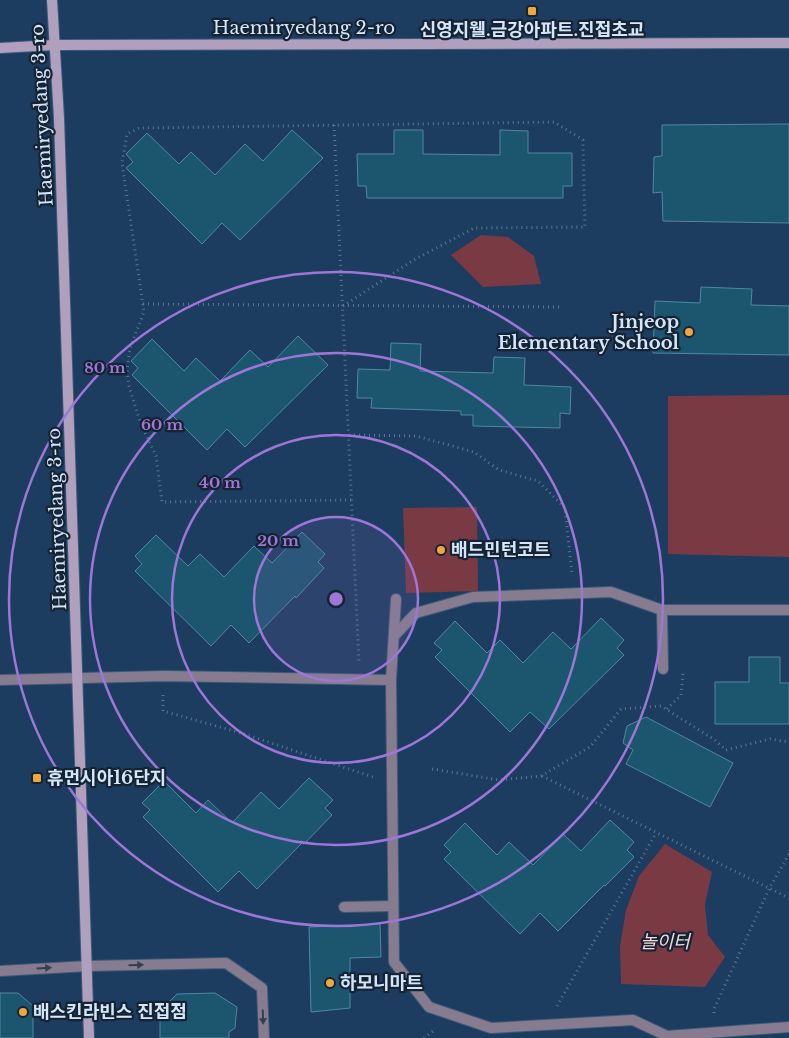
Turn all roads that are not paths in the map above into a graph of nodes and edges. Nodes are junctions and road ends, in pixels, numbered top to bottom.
1 (52, 0) edge
2 (789, 43) edge
3 (54, 45) junction
4 (0, 48) edge
5 (396, 599) dead end
6 (662, 610) junction
7 (789, 610) edge
8 (394, 636) junction
9 (663, 669) dead end
10 (78, 678) junction
11 (0, 680) edge
12 (391, 680) junction
13 (393, 906) junction
14 (344, 907) dead end
15 (88, 966) junction
16 (0, 971) edge
17 (789, 1027) edge
18 (667, 1037) edge
19 (89, 1038) edge
20 (264, 1038) edge

1 - 3 street, Haemiryedang 3-ro
2 - 3 street, Haemiryedang 2-ro
3 - 4 street, Haemiryedang 2-ro
3 - 10 street, Haemiryedang 3-ro
5 - 8 street
6 - 7 street
6 - 8 street
6 - 9 street
8 - 12 street
10 - 11 street
10 - 12 street
10 - 15 street, Haemiryedang 3-ro
12 - 13 street
13 - 14 street
13 - 18 street
16 -> 15 street
15 - 19 street, Haemiryedang 3-ro
15 -> 20 street
17 - 18 street

